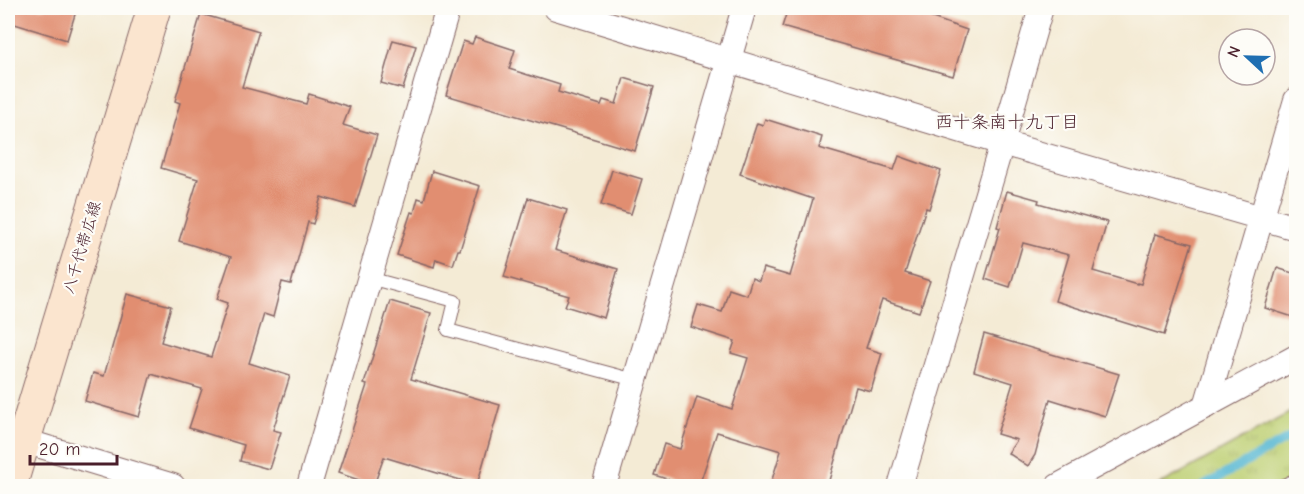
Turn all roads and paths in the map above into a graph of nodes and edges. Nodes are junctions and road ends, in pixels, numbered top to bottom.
1 (154, 8) edge
2 (448, 8) edge
3 (556, 8) edge
4 (744, 8) edge
5 (1041, 8) edge
6 (730, 60) junction
7 (1296, 100) edge
8 (1002, 143) junction
9 (1263, 218) junction
10 (1296, 228) edge
11 (369, 278) junction
12 (1296, 357) edge
13 (635, 380) junction
14 (1206, 406) junction
15 (15, 438) edge
16 (1296, 478) edge
17 (10, 486) edge
18 (173, 486) edge
19 (309, 486) edge
20 (604, 486) edge
21 (900, 486) edge
22 (1058, 486) edge
23 (1282, 486) edge

1 - 15 main road, 八千代帯広線
2 - 11 street
3 - 6 street
4 - 6 street
5 - 8 street
6 - 8 street
6 - 13 street
7 - 9 street
8 - 9 street
8 - 21 street
9 - 10 street
9 - 14 street
11 - 13 lane
11 - 19 street
12 - 14 street
13 - 20 street
14 - 22 street
15 - 17 main road, 八千代帯広線
15 - 18 street
16 - 23 lane

